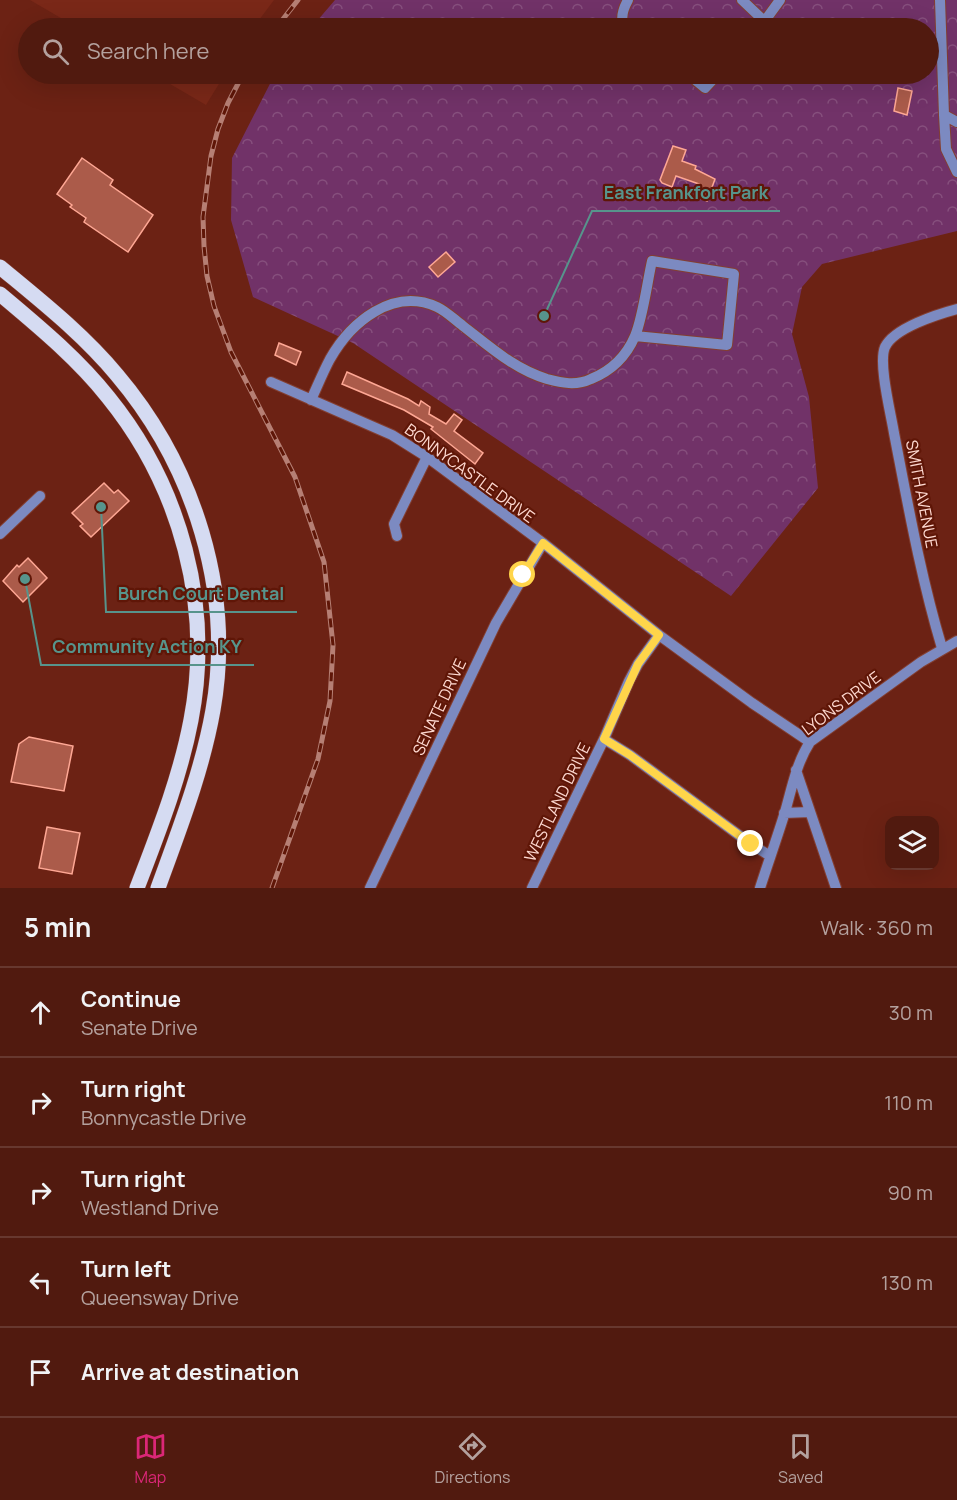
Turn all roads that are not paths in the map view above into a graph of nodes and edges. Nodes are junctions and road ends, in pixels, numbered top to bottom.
1 (628, 0) edge
2 (742, 0) edge
3 (780, 0) edge
4 (940, 0) edge
5 (622, 18) edge
6 (761, 18) edge
7 (766, 18) edge
8 (944, 115) junction
9 (957, 122) edge
10 (957, 172) edge
11 (0, 267) edge
12 (0, 294) edge
13 (957, 309) edge
14 (635, 336) junction
15 (271, 382) dead end
16 (311, 400) junction
17 (427, 457) junction
18 (40, 496) dead end
19 (0, 534) edge
20 (397, 536) dead end
21 (543, 543) junction
22 (659, 635) junction
23 (957, 641) edge
24 (942, 648) junction
25 (604, 739) junction
26 (810, 742) junction
27 (796, 770) junction
28 (810, 812) junction
29 (784, 813) junction
30 (770, 856) junction
31 (137, 888) edge
32 (158, 888) edge
33 (370, 888) edge
34 (532, 888) edge
35 (760, 888) edge
36 (836, 888) edge

1 - 5 street
2 - 6 street
3 - 7 street
4 - 8 street
8 - 9 street
8 - 10 street
11 - 32 main road
12 - 31 main road
13 - 24 street, SMITH AVENUE
14 - 14 street
14 - 16 street
15 - 16 street, BONNYCASTLE DRIVE
16 - 17 street, BONNYCASTLE DRIVE
17 - 20 street
17 - 21 street, BONNYCASTLE DRIVE
18 - 19 street
21 - 22 street, BONNYCASTLE DRIVE
21 - 33 street, SENATE DRIVE
22 - 25 street, WESTLAND DRIVE
22 - 26 street, BONNYCASTLE DRIVE
23 - 24 street, LYONS DRIVE
24 - 26 street, LYONS DRIVE
25 - 30 street
25 - 34 street, WESTLAND DRIVE
26 - 27 street, LYONS DRIVE
27 - 28 street
27 - 29 street, LYONS DRIVE
28 - 29 street
28 - 36 street
29 - 30 street, LYONS DRIVE
30 - 35 street, LYONS DRIVE

